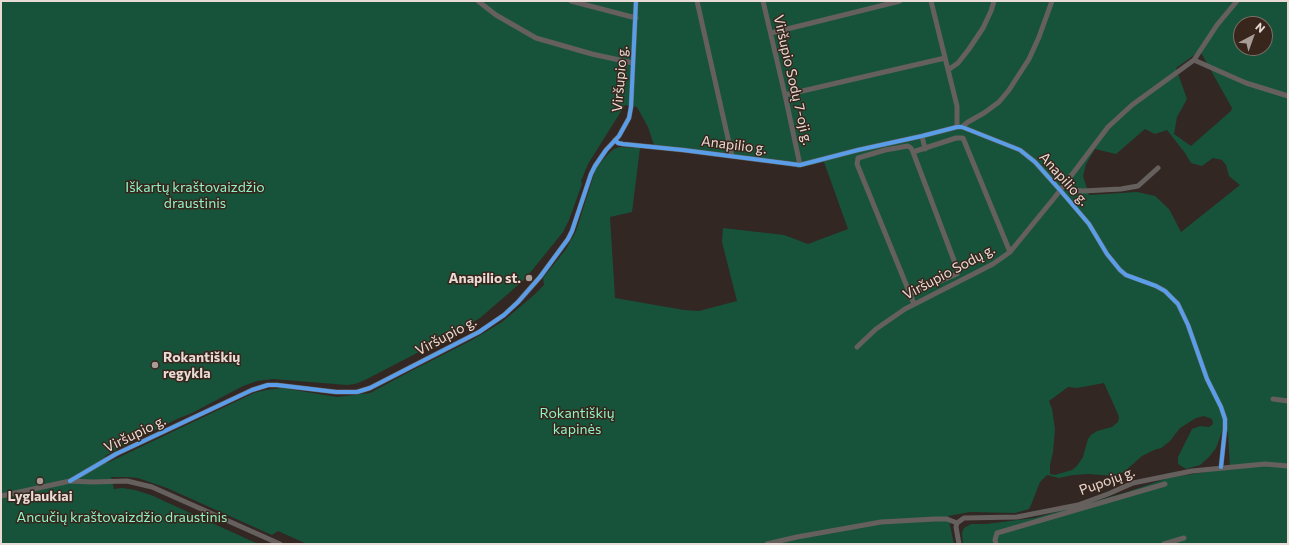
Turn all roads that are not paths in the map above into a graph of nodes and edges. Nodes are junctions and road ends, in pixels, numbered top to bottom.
1 (478, 1) edge
2 (571, 1) edge
3 (636, 1) edge
4 (697, 1) edge
5 (763, 1) edge
6 (900, 1) edge
7 (931, 1) edge
8 (994, 1) edge
9 (1052, 1) edge
10 (1238, 1) edge
11 (636, 18) junction
12 (771, 33) junction
13 (945, 58) junction
14 (1194, 60) junction
15 (633, 63) junction
16 (948, 70) junction
17 (785, 95) junction
18 (1288, 96) edge
19 (960, 127) junction
20 (922, 136) junction
21 (615, 140) junction
22 (925, 149) junction
23 (913, 152) junction
24 (732, 156) junction
25 (800, 165) junction
26 (1158, 168) dead end
27 (1064, 184) junction
28 (1060, 190) junction
29 (1010, 252) junction
30 (910, 294) junction
31 (914, 304) junction
32 (857, 347) dead end
33 (1273, 399) dead end
34 (1288, 401) edge
35 (1288, 466) edge
36 (1221, 467) junction
37 (70, 481) junction
38 (1165, 484) dead end
39 (1, 496) edge
40 (957, 523) junction
41 (1184, 538) dead end
42 (280, 544) edge
43 (767, 544) edge
44 (959, 544) edge
45 (996, 544) edge
46 (1164, 544) edge

1 - 15 street
2 - 11 street
3 - 11 street, Viršupio g.
4 - 24 street
5 - 12 street, Viršupio Sodų 7-oji g.
6 - 12 street
7 - 13 street
8 - 16 street
9 - 19 street
10 - 14 street, Viršupio Sodų g.
11 - 15 street, Viršupio g.
12 - 17 street, Viršupio Sodų 7-oji g.
13 - 16 street
13 - 17 street
14 - 18 street
14 - 27 street, Viršupio Sodų g.
15 - 21 street, Viršupio g.
16 - 19 street
17 - 25 street, Viršupio Sodų 7-oji g.
19 - 20 street, Anapilio g.
19 - 28 street, Anapilio g.
20 - 22 street
20 - 25 street, Anapilio g.
21 - 24 street, Anapilio g.
21 - 37 street, Viršupio g.
22 - 23 street
22 - 29 street
23 - 30 street
23 - 30 street
24 - 25 street, Anapilio g.
26 - 27 street
27 - 28 street, Viršupio Sodų g.
28 - 29 street, Viršupio Sodų g.
28 - 36 street, Anapilio g.
29 - 31 street, Viršupio Sodų g.
30 - 31 street
31 - 32 street, Viršupio Sodų g.
33 - 34 street
35 - 36 street, Pupojų g.
36 - 40 street, Pupojų g.
37 - 39 street
37 - 42 street
38 - 45 street
40 - 43 street
40 - 44 street
41 - 46 street

